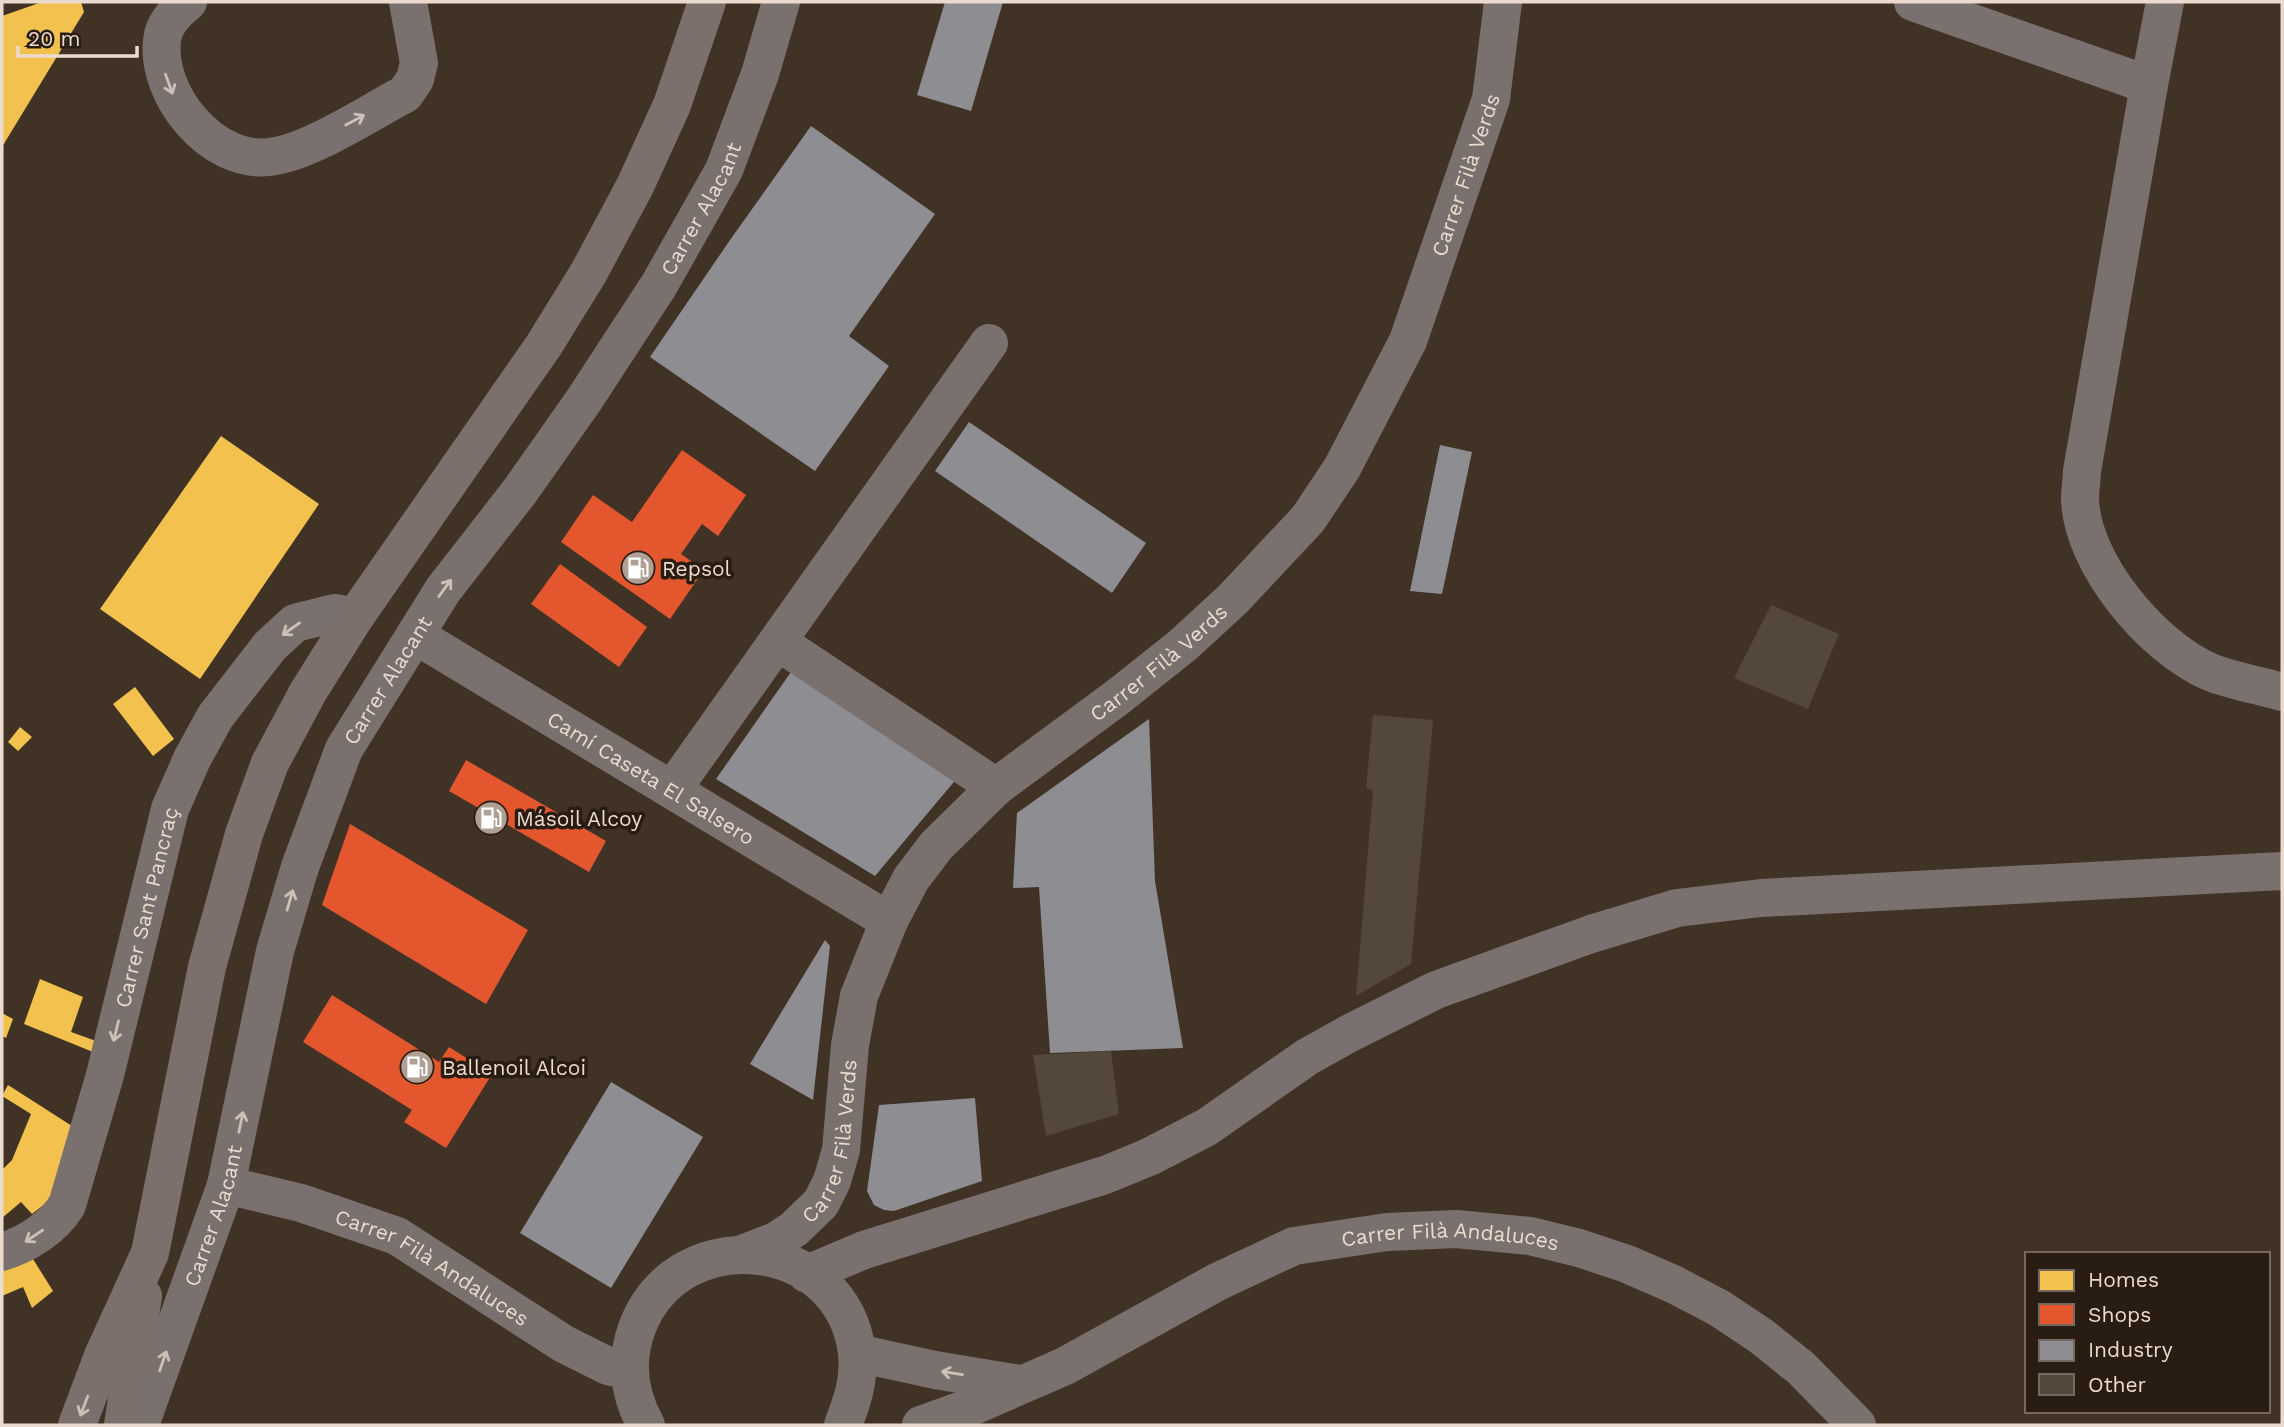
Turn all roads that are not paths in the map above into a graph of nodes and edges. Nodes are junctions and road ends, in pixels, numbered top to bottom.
1 (188, 2) edge
2 (408, 2) edge
3 (707, 2) edge
4 (781, 2) edge
5 (1503, 2) edge
6 (1913, 2) edge
7 (2165, 2) edge
8 (2148, 85) junction
9 (989, 343) dead end
10 (355, 617) junction
11 (415, 635) junction
12 (778, 642) junction
13 (2282, 692) edge
14 (996, 787) junction
15 (673, 790) junction
16 (2282, 871) edge
17 (889, 921) junction
18 (226, 1185) junction
19 (2, 1252) edge
20 (150, 1253) junction
21 (742, 1254) junction
22 (807, 1274) junction
23 (857, 1353) junction
24 (629, 1371) junction
25 (1020, 1384) junction
26 (77, 1425) edge
27 (123, 1425) edge
28 (140, 1425) edge
29 (646, 1425) edge
30 (843, 1425) edge
31 (921, 1425) edge
32 (1857, 1425) edge

1 -> 2 street
3 - 10 main road
11 -> 4 street, Carrer Alacant
5 - 14 street, Carrer Filà Verds
6 - 8 street
7 - 8 street
8 - 13 street
9 - 12 street
10 -> 19 street, Carrer Sant Pancraç
10 - 20 main road
11 - 15 street, Camí Caseta El Salsero
18 -> 11 street, Carrer Alacant
12 - 14 street
12 - 15 street
14 - 17 street, Carrer Filà Verds
15 - 17 street, Camí Caseta El Salsero
16 - 22 street
17 - 21 street, Carrer Filà Verds
18 - 24 street, Carrer Filà Andaluces
28 -> 18 street, Carrer Alacant
20 -> 26 main road
20 - 27 main road
21 - 22 street
21 - 24 street
22 - 23 street
25 -> 23 street
23 - 30 street
24 - 29 street
25 - 31 street, Carrer Filà Andaluces
25 - 32 street, Carrer Filà Andaluces

